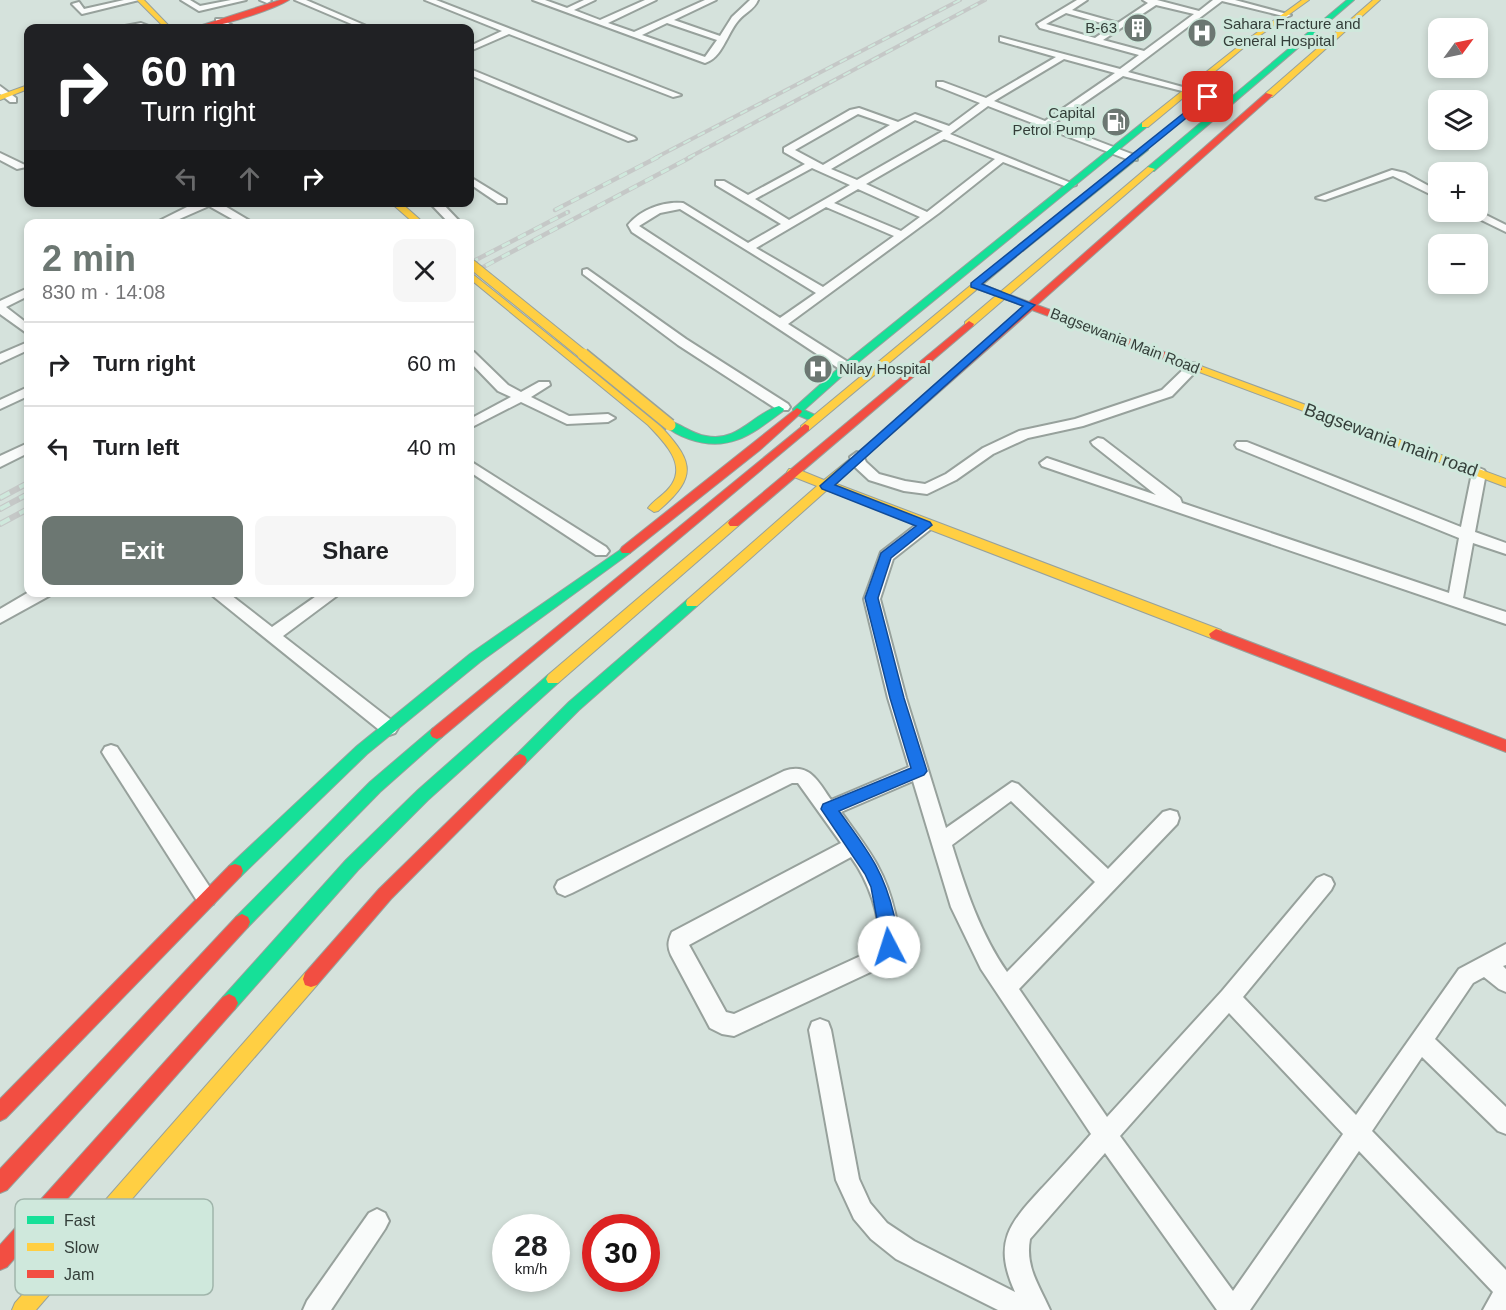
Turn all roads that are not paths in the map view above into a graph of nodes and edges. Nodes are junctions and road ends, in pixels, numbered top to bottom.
1 (137, 0) edge
2 (185, 0) edge
3 (242, 0) edge
4 (267, 0) edge
5 (286, 0) edge
6 (299, 0) edge
7 (429, 0) edge
8 (537, 0) edge
9 (591, 0) edge
10 (652, 0) edge
11 (712, 0) edge
12 (754, 0) edge
13 (1083, 0) edge
14 (1218, 0) edge
15 (1225, 0) edge
16 (1306, 0) edge
17 (1351, 0) edge
18 (1377, 0) edge
19 (1151, 1) edge
20 (76, 4) dead end
21 (1064, 10) junction
22 (566, 11) junction
23 (1199, 13) junction
24 (1287, 15) junction
25 (735, 19) junction
26 (666, 20) junction
27 (600, 23) junction
28 (164, 24) edge
29 (216, 24) edge
30 (217, 24) edge
31 (357, 24) edge
32 (1120, 26) junction
33 (508, 31) junction
34 (703, 33) junction
35 (634, 35) junction
36 (721, 39) junction
37 (1003, 39) dead end
38 (1096, 41) junction
39 (474, 47) edge
40 (1145, 54) junction
41 (1063, 56) junction
42 (1121, 73) junction
43 (474, 74) edge
44 (940, 84) dead end
45 (24, 89) edge
46 (1187, 92) junction
47 (24, 94) edge
48 (676, 95) dead end
49 (4, 97) edge
50 (988, 100) junction
51 (898, 125) junction
52 (1045, 125) junction
53 (946, 132) junction
54 (1158, 138) dead end
55 (631, 139) dead end
56 (1115, 151) junction
57 (0, 156) edge
58 (1002, 158) junction
59 (1133, 158) junction
60 (812, 164) junction
61 (21, 167) dead end
62 (824, 169) junction
63 (474, 183) edge
64 (720, 183) dead end
65 (1071, 184) junction
66 (856, 185) junction
67 (1428, 190) edge
68 (1321, 198) dead end
69 (748, 199) junction
70 (502, 201) dead end
71 (825, 203) junction
72 (196, 207) edge
73 (218, 207) edge
74 (385, 207) edge
75 (400, 207) edge
76 (439, 207) edge
77 (927, 216) junction
78 (173, 219) edge
79 (241, 219) edge
80 (399, 219) edge
81 (415, 219) edge
82 (452, 219) edge
83 (1488, 220) edge
84 (789, 224) junction
85 (1506, 229) edge
86 (901, 235) junction
87 (748, 248) junction
88 (474, 266) edge
89 (963, 271) junction
90 (587, 272) dead end
91 (474, 278) edge
92 (980, 282) junction
93 (823, 292) junction
94 (24, 294) edge
95 (1001, 295) junction
96 (1030, 305) junction
97 (0, 307) edge
98 (780, 324) junction
99 (24, 328) edge
100 (24, 334) edge
101 (0, 347) edge
102 (24, 348) edge
103 (0, 359) edge
104 (474, 359) edge
105 (846, 367) junction
106 (1194, 367) junction
107 (544, 385) dead end
108 (24, 393) edge
109 (522, 397) junction
110 (1276, 398) joint
111 (0, 405) edge
112 (783, 407) junction
113 (797, 411) junction
114 (608, 418) dead end
115 (816, 419) junction
116 (474, 422) edge
117 (665, 428) junction
118 (1098, 442) dead end
119 (1242, 445) dead end
120 (24, 449) edge
121 (0, 462) edge
122 (852, 462) junction
123 (1047, 463) dead end
124 (474, 468) edge
125 (793, 472) junction
126 (1479, 473) junction
127 (829, 483) junction
128 (1506, 483) edge
129 (1185, 509) junction
130 (646, 515) dead end
131 (926, 525) junction
132 (1467, 535) junction
133 (1506, 549) edge
134 (608, 552) junction
135 (637, 569) junction
136 (34, 597) edge
137 (222, 597) edge
138 (327, 597) edge
139 (1455, 600) junction
140 (0, 617) edge
141 (1506, 618) edge
142 (271, 636) junction
143 (389, 728) junction
144 (1506, 746) edge
145 (111, 752) dead end
146 (919, 771) junction
147 (828, 809) junction
148 (1170, 818) dead end
149 (941, 842) junction
150 (854, 846) junction
151 (1108, 882) junction
152 (1324, 884) dead end
153 (565, 887) dead end
154 (206, 898) junction
155 (1496, 959) edge
156 (1506, 982) edge
157 (1006, 987) junction
158 (1229, 998) junction
159 (820, 1030) dead end
160 (1420, 1041) junction
161 (0, 1112) edge
162 (1506, 1123) edge
163 (1357, 1132) junction
164 (1106, 1136) junction
165 (0, 1183) edge
166 (54, 1199) edge
167 (119, 1199) edge
168 (377, 1221) dead end
169 (15, 1243) edge
170 (0, 1260) edge
171 (1506, 1288) edge
172 (1506, 1293) edge
173 (35, 1295) edge
174 (22, 1310) edge
175 (316, 1310) edge
176 (1024, 1310) edge
177 (1037, 1310) edge
178 (1234, 1310) edge
179 (1496, 1310) edge

1 - 20 street
1 - 28 street
2 - 3 street
4 - 29 street
5 - 30 street
6 - 31 street
7 - 33 street
8 - 22 street
9 - 22 street
10 - 27 street
11 - 26 street
12 - 25 street
13 - 21 street
14 - 23 street
15 - 24 street
16 - 24 street
17 - 95 street
18 - 96 street
19 - 23 street
19 - 32 street
21 - 32 street
21 - 38 street
22 - 27 street
23 - 40 street
24 - 46 street
25 - 34 street
25 - 36 street
26 - 34 street
26 - 35 street
27 - 35 street
32 - 38 street
33 - 39 street
33 - 48 street
34 - 36 street
35 - 36 street
37 - 41 street
38 - 40 street
40 - 42 street
41 - 42 street
41 - 50 street
42 - 46 street
42 - 52 street
43 - 55 street
44 - 50 street
45 - 49 street
46 - 56 street
47 - 49 street
50 - 52 street
50 - 53 street
51 - 53 street
51 - 60 street
51 - 62 street
52 - 56 street
53 - 58 street
53 - 66 street
54 - 59 street
56 - 59 street
56 - 65 street
57 - 61 street
58 - 65 street
58 - 77 street
59 - 92 street
60 - 62 street
60 - 69 street
62 - 66 street
63 - 70 street
64 - 69 street
65 - 89 street
66 - 71 street
66 - 77 street
67 - 68 street
69 - 84 street
71 - 84 street
71 - 86 street
72 - 78 street
73 - 79 street
74 - 80 street
75 - 81 street
76 - 82 street
77 - 86 street
83 - 85 street
84 - 87 street
86 - 93 street
87 - 93 street
87 - 98 street
88 - 117 street, bridge
89 - 92 street, Bagsewania Main Road
89 - 105 street
90 - 112 street
91 - 117 street
92 - 95 street, Bagsewania Main Road
92 - 115 street
93 - 98 street
94 - 97 street
95 - 96 street, Bagsewania Main Road
95 - 125 street
96 - 106 street, Bagsewania Main Road
96 - 122 street
97 - 99 street
98 - 105 street
100 - 101 street
102 - 103 street
104 - 109 street
105 - 113 street
106 - 110 street, Bagsewania Main Road
106 - 122 street
107 - 109 street
108 - 111 street
109 - 114 street
109 - 116 street
110 - 126 street, Bagsewania main road
112 - 113 street
112 - 117 street
113 - 115 street
113 - 134 street
115 - 135 street
117 - 130 street
118 - 129 street
119 - 132 street
120 - 121 street
122 - 127 street
123 - 129 street
124 - 134 street
125 - 127 street
125 - 166 street
126 - 128 street, Bagsewania main road
126 - 132 street
127 - 131 street
127 - 167 street
129 - 139 street
131 - 144 street
131 - 146 street
132 - 133 street
132 - 139 street
134 - 135 street
134 - 143 street
135 - 165 street
136 - 140 street
137 - 142 street
138 - 142 street
139 - 141 street
142 - 143 street
143 - 154 street
145 - 154 street
146 - 147 street
146 - 149 street
147 - 150 street
147 - 153 street
148 - 151 street
149 - 151 street
149 - 157 street
150 - 150 street
151 - 157 street
152 - 158 street
154 - 161 street
155 - 156 street
155 - 160 street
157 - 164 street
158 - 163 street
158 - 164 street
159 - 176 street
160 - 162 street
160 - 163 street
163 - 171 street
163 - 178 street
164 - 177 street
164 - 178 street
168 - 175 street
169 - 170 street
172 - 179 street
173 - 174 street

